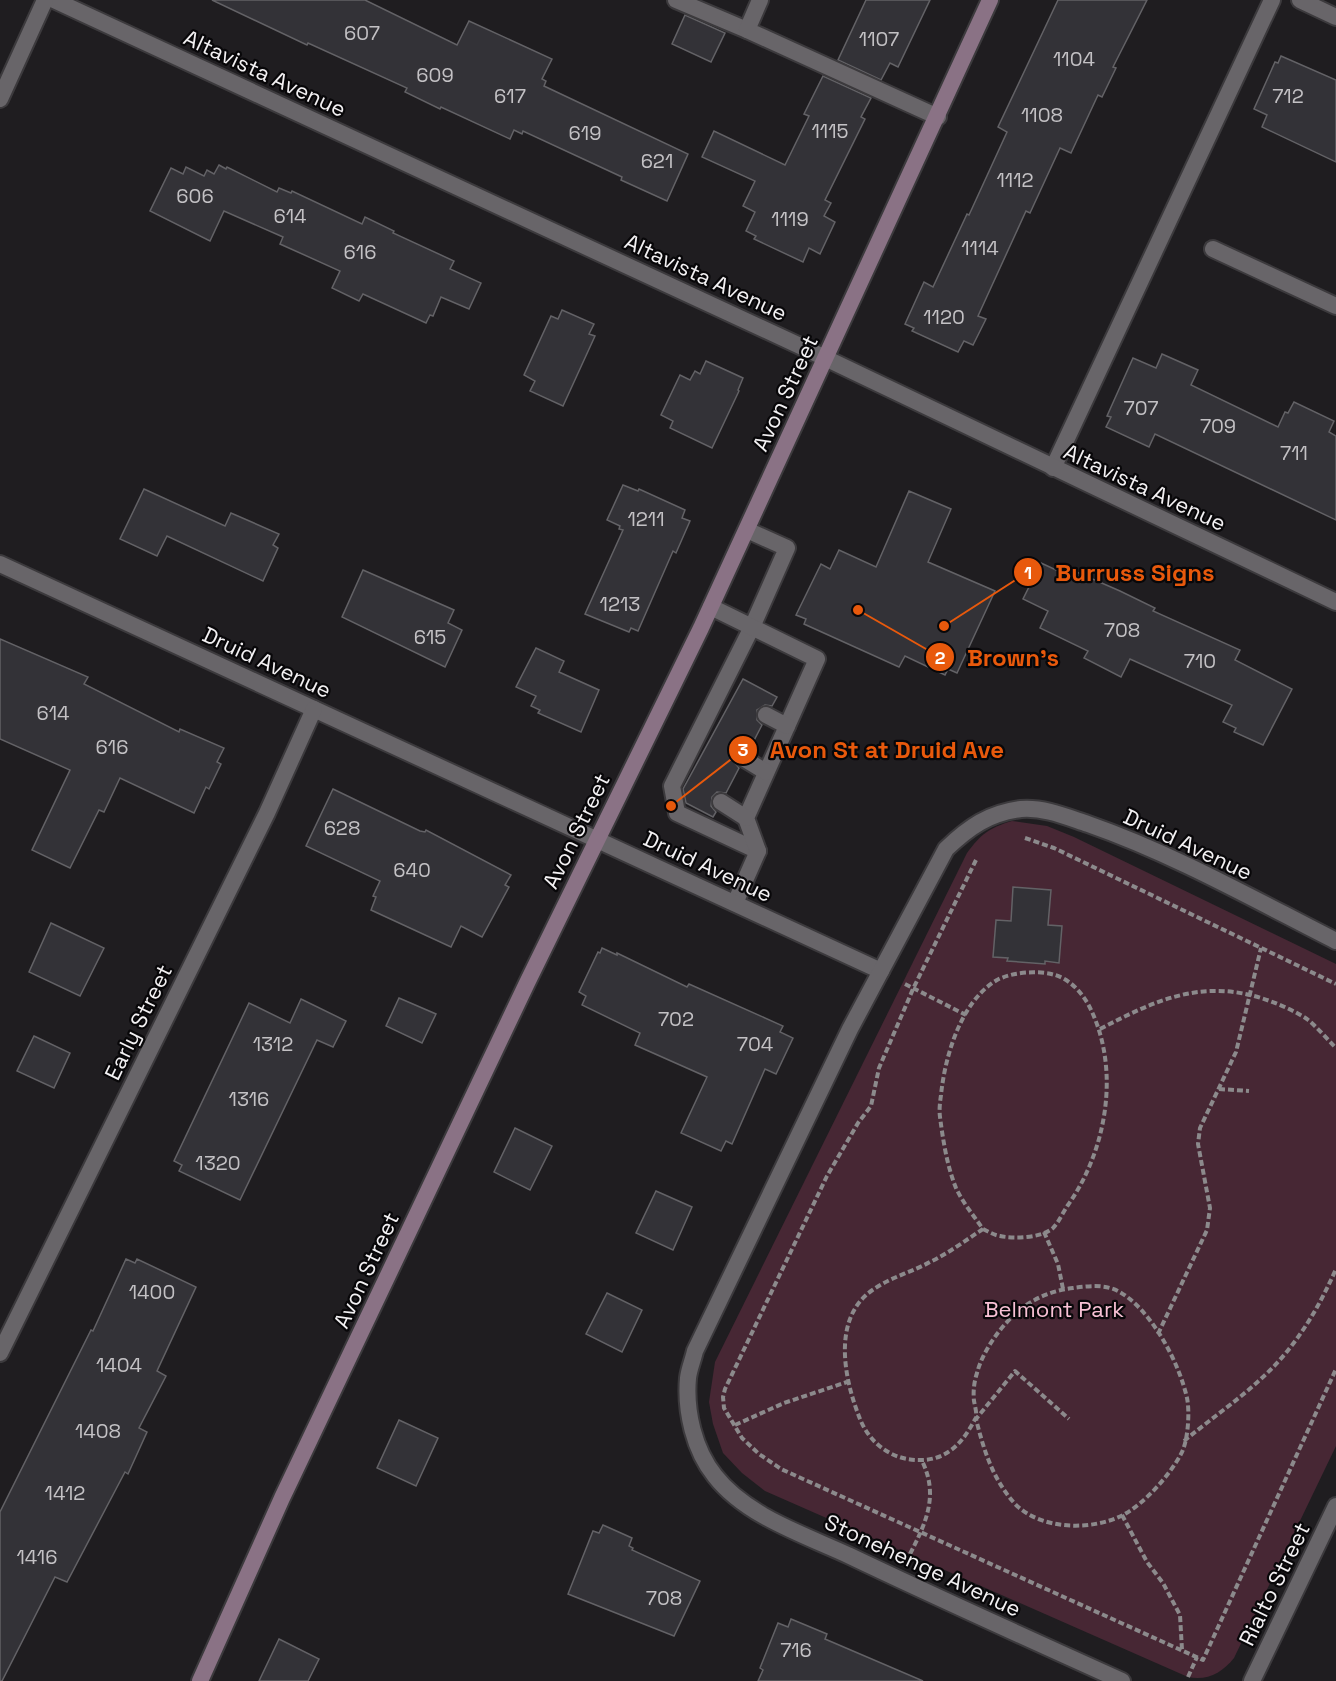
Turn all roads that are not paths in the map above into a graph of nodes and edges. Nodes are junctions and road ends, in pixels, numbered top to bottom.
1 (45, 0) edge
2 (54, 0) edge
3 (676, 0) edge
4 (760, 0) edge
5 (990, 0) edge
6 (1272, 0) edge
7 (1300, 0) edge
8 (1336, 16) edge
9 (747, 30) junction
10 (0, 99) edge
11 (938, 117) junction
12 (1213, 249) dead end
13 (1336, 306) edge
14 (826, 358) junction
15 (1053, 468) junction
16 (747, 530) junction
17 (0, 564) edge
18 (1336, 602) edge
19 (711, 607) junction
20 (752, 627) junction
21 (314, 709) junction
22 (766, 715) dead end
23 (787, 726) junction
24 (743, 758) dead end
25 (766, 772) junction
26 (721, 802) dead end
27 (746, 818) junction
28 (597, 840) junction
29 (758, 851) junction
30 (735, 903) junction
31 (1336, 941) edge
32 (881, 971) junction
33 (0, 1353) edge
34 (1336, 1506) edge
35 (200, 1681) edge
36 (1122, 1681) edge
37 (1252, 1681) edge

1 - 10 street
2 - 14 street, Altavista Avenue
3 - 9 street
4 - 9 street
5 - 11 main road, Avon Street
6 - 15 street
7 - 8 street
9 - 11 street
11 - 14 main road, Avon Street
12 - 13 street
14 - 15 street, Altavista Avenue
14 - 16 main road, Avon Street
15 - 18 street, Altavista Avenue
16 - 19 main road, Avon Street
16 - 20 street
17 - 21 street, Druid Avenue
19 - 20 street
19 - 28 main road, Avon Street
20 - 23 street
20 - 29 street
21 - 28 street, Druid Avenue
21 - 33 street, Early Street
22 - 23 street
23 - 25 street
24 - 25 street
25 - 27 street
26 - 27 street
27 - 29 street
28 - 30 street, Druid Avenue
28 - 35 main road, Avon Street
29 - 30 street
30 - 32 street, Druid Avenue
31 - 32 street, Druid Avenue
32 - 36 street, Stonehenge Avenue
34 - 37 street, Rialto Street

